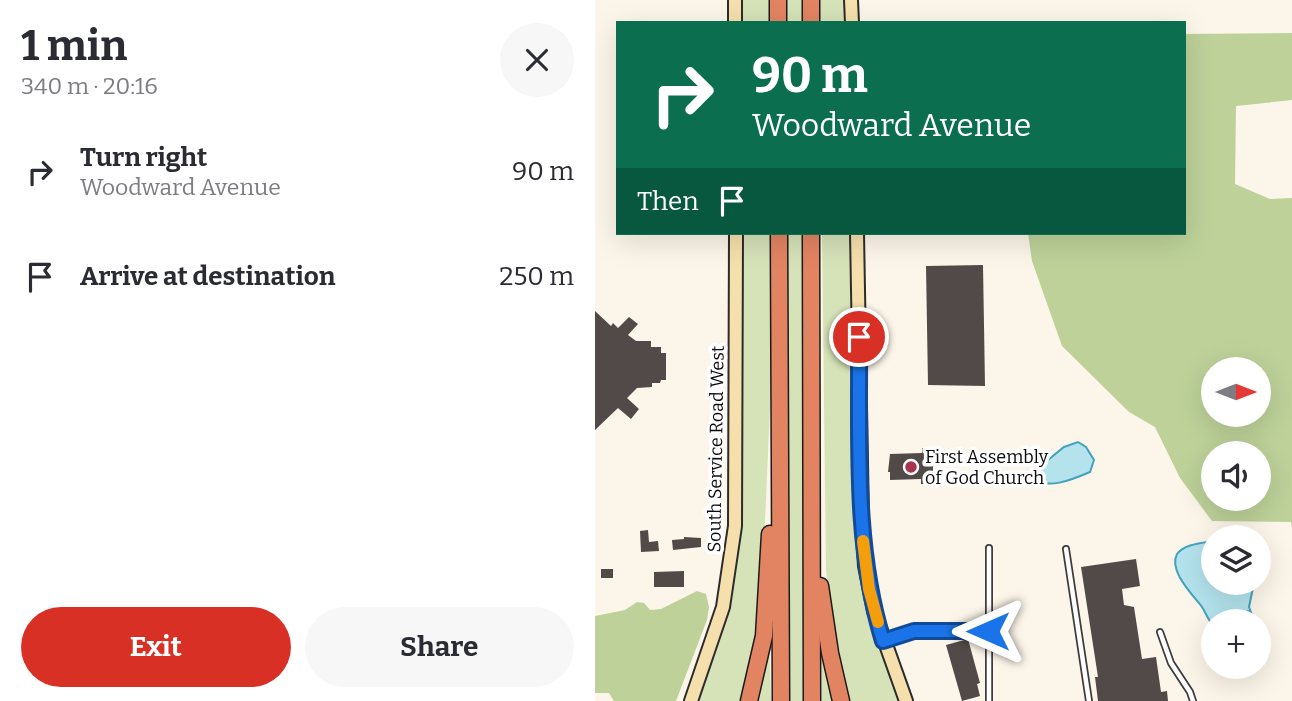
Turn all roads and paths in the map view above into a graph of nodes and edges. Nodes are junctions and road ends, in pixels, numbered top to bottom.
1 (735, 0) edge
2 (778, 0) edge
3 (811, 0) edge
4 (851, 0) edge
5 (735, 21) edge
6 (778, 21) edge
7 (811, 21) edge
8 (852, 21) edge
9 (736, 235) edge
10 (779, 235) edge
11 (811, 235) edge
12 (857, 235) edge
13 (780, 463) junction
14 (811, 530) junction
15 (989, 548) dead end
16 (1066, 550) dead end
17 (988, 631) junction
18 (1160, 632) dead end
19 (883, 641) junction
20 (691, 701) edge
21 (749, 701) edge
22 (781, 701) edge
23 (812, 701) edge
24 (841, 701) edge
25 (905, 701) edge
26 (989, 701) edge
27 (1089, 701) edge
28 (1193, 701) edge

1 - 5 main road
2 - 6 highway
3 - 7 highway
4 - 8 main road
9 - 20 main road, South Service Road West
10 - 13 highway
11 - 14 highway
12 - 19 main road
13 - 21 highway
13 - 22 highway
14 - 23 highway
14 - 24 highway
15 - 17 lane
16 - 27 lane
17 - 19 lane
17 - 26 lane
18 - 28 lane
19 - 25 main road

